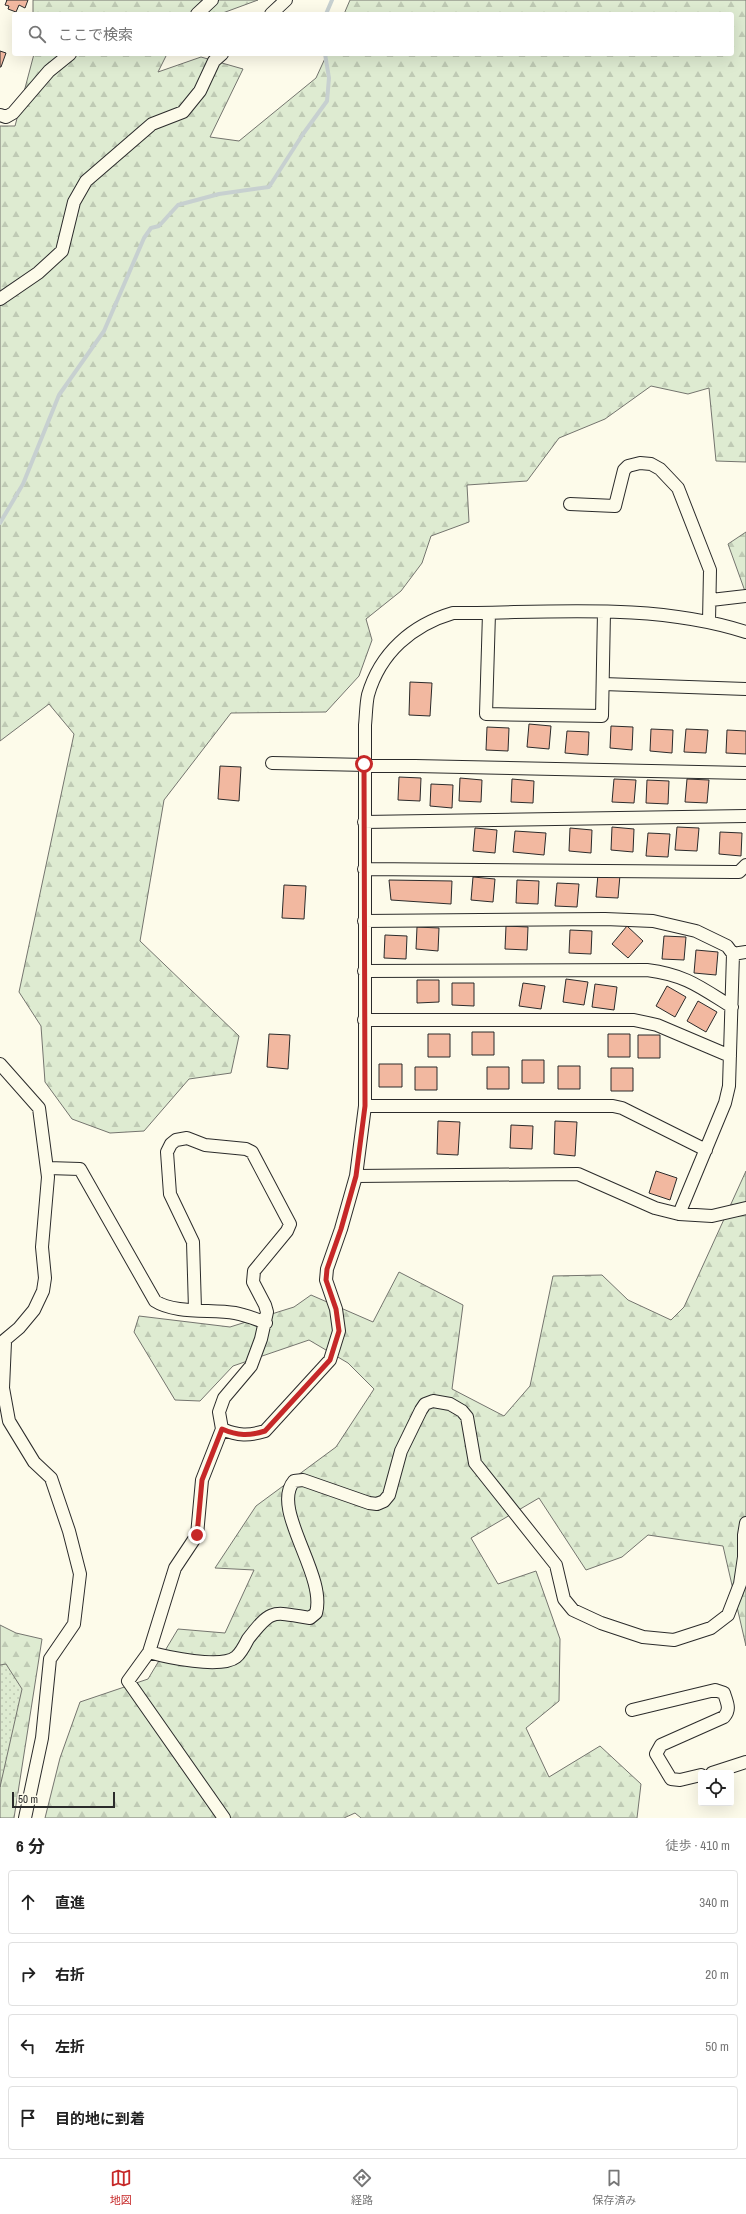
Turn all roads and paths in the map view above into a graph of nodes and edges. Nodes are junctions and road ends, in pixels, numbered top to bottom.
1 (212, 0) edge
2 (286, 0) edge
3 (199, 12) edge
4 (273, 12) edge
5 (68, 56) edge
6 (219, 56) edge
7 (0, 115) edge
8 (0, 299) edge
9 (570, 504) dead end
10 (746, 596) edge
11 (711, 600) junction
12 (604, 612) junction
13 (490, 613) junction
14 (709, 621) junction
15 (746, 632) edge
16 (603, 684) junction
17 (746, 688) edge
18 (272, 764) dead end
19 (364, 764) junction
20 (746, 773) edge
21 (746, 816) edge
22 (364, 822) junction
23 (746, 865) edge
24 (364, 870) junction
25 (364, 921) junction
26 (746, 952) edge
27 (733, 954) junction
28 (364, 971) junction
29 (732, 1007) junction
30 (364, 1020) junction
31 (730, 1056) junction
32 (0, 1064) edge
33 (365, 1106) junction
34 (706, 1150) junction
35 (48, 1168) junction
36 (356, 1176) junction
37 (746, 1208) edge
38 (678, 1214) junction
39 (195, 1309) junction
40 (266, 1323) junction
41 (2, 1343) edge
42 (222, 1429) junction
43 (746, 1523) edge
44 (148, 1652) junction
45 (632, 1710) dead end
46 (746, 1762) edge
47 (721, 1770) edge
48 (698, 1777) edge
49 (26, 1818) edge
50 (224, 1818) edge

1 - 3 street
2 - 4 street
5 - 7 street
6 - 8 street
9 - 11 street
10 - 11 street
11 - 14 street
12 - 13 street
12 - 14 street
12 - 16 street
13 - 16 street
13 - 19 street
14 - 15 street
16 - 17 street
18 - 19 street
19 - 20 street
19 - 22 street
21 - 22 street
22 - 24 street
23 - 24 street
24 - 25 street
25 - 27 street
25 - 28 street
26 - 27 street
27 - 29 street
28 - 29 street
28 - 30 street
29 - 31 street
30 - 31 street
30 - 33 street
31 - 34 street
32 - 35 street
33 - 34 street
33 - 36 street
34 - 38 street
35 - 39 street
35 - 41 street
36 - 38 street
36 - 42 street
37 - 38 street
39 - 40 street
39 - 40 street
40 - 42 street
41 - 49 street
42 - 44 street
43 - 44 street
44 - 50 street
45 - 48 street
46 - 47 street

